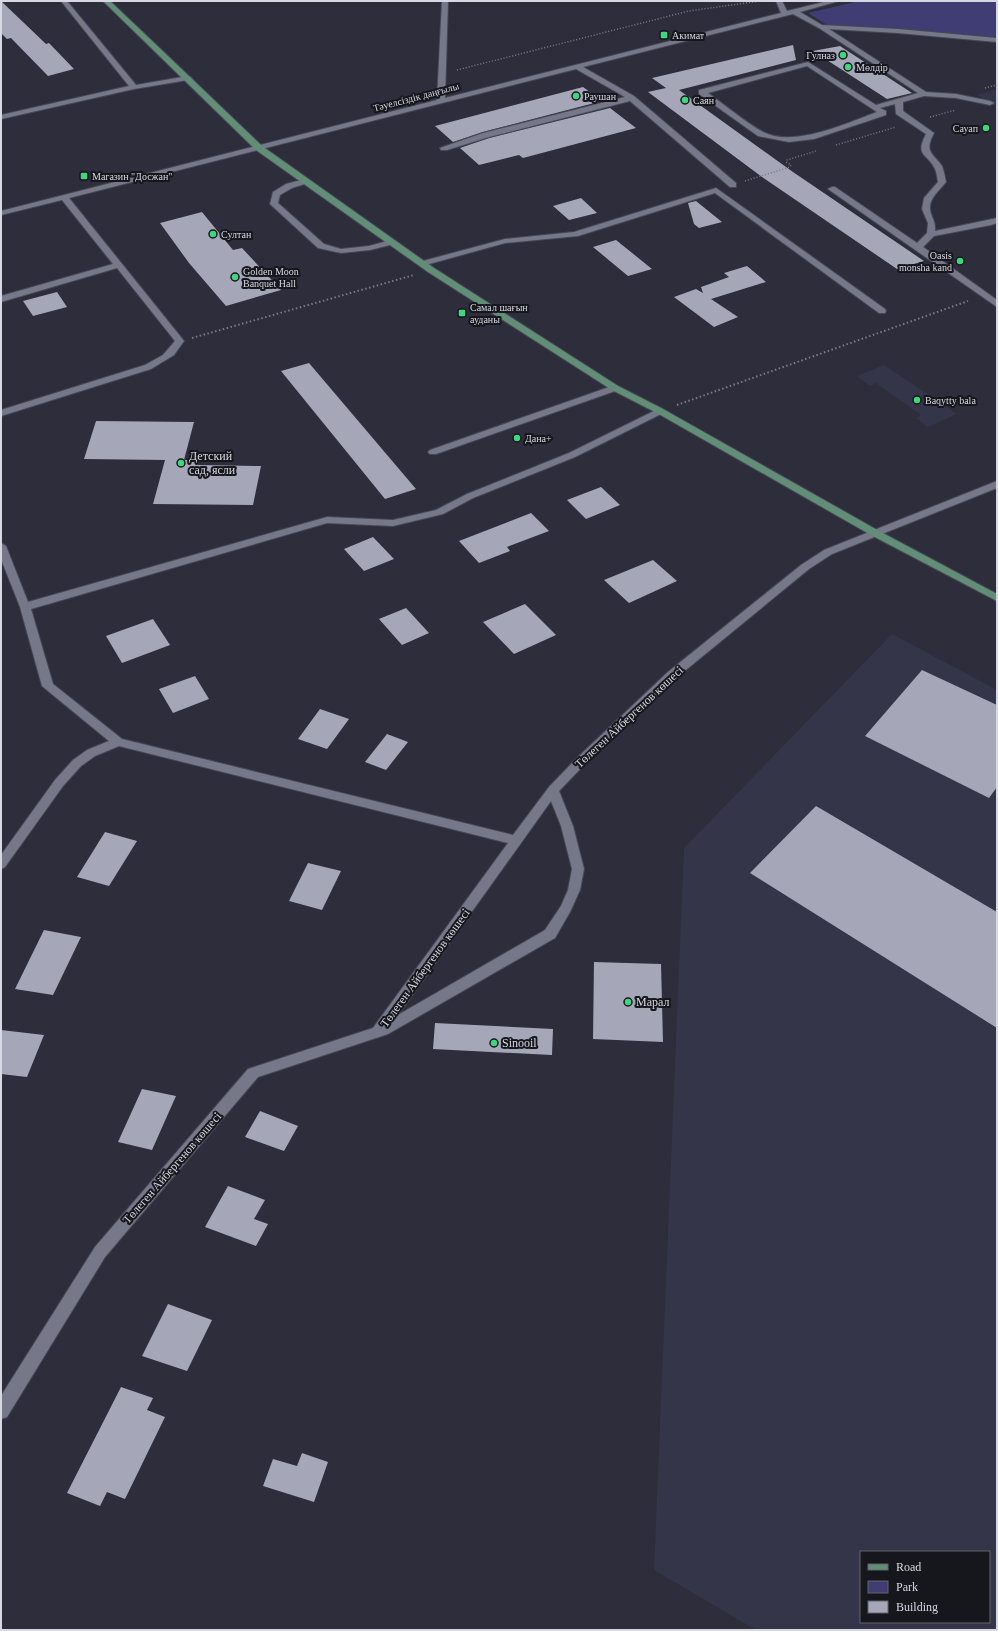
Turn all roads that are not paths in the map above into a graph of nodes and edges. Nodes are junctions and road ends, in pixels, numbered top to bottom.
1 (64, 1) edge
2 (106, 1) edge
3 (446, 1) edge
4 (779, 1) edge
5 (836, 1) edge
6 (793, 11) junction
7 (785, 14) junction
8 (821, 27) junction
9 (997, 40) edge
10 (576, 66) junction
11 (188, 78) junction
12 (134, 87) junction
13 (924, 94) junction
14 (631, 98) junction
15 (442, 100) junction
16 (899, 101) junction
17 (990, 103) dead end
18 (876, 107) junction
19 (1, 117) edge
20 (259, 148) junction
21 (444, 148) dead end
22 (305, 181) junction
23 (832, 189) dead end
24 (716, 190) junction
25 (64, 197) junction
26 (1, 213) edge
27 (997, 220) edge
28 (931, 234) junction
29 (391, 242) junction
30 (918, 247) junction
31 (422, 264) junction
32 (118, 265) junction
33 (1, 299) edge
34 (997, 304) edge
35 (882, 311) dead end
36 (615, 388) junction
37 (660, 411) junction
38 (1, 413) edge
39 (433, 452) dead end
40 (997, 484) edge
41 (875, 533) junction
42 (1, 546) edge
43 (997, 598) edge
44 (25, 607) junction
45 (118, 742) junction
46 (553, 790) junction
47 (517, 841) junction
48 (1, 864) edge
49 (378, 1032) junction
50 (1, 1411) edge

1 - 12 street
2 - 11 main road
3 - 15 street
4 - 7 street
5 - 6 street, Тәуелсіздік даңғылы
6 - 7 street, Тәуелсіздік даңғылы
6 - 8 street
7 - 10 street, Тәуелсіздік даңғылы
8 - 9 street
8 - 13 street
10 - 14 street
10 - 15 street, Тәуелсіздік даңғылы
11 - 12 street
11 - 20 main road
12 - 19 street
13 - 16 street
13 - 17 street
14 - 21 street
14 - 24 street
15 - 20 street, Тәуелсіздік даңғылы
16 - 18 street
16 - 28 street
18 - 18 street
20 - 22 main road
20 - 25 street, Тәуелсіздік даңғылы
22 - 29 main road
22 - 29 street
23 - 30 street
24 - 31 street
24 - 35 street
25 - 26 street, Тәуелсіздік даңғылы
25 - 32 street
27 - 28 street
28 - 30 street
29 - 31 main road
30 - 34 street
31 - 36 main road
32 - 33 street
32 - 38 street
36 - 37 main road
36 - 39 street
37 - 41 main road
37 - 44 street
40 - 41 street, Төлеген Айбергенов көшесі
41 - 43 main road
41 - 46 street, Төлеген Айбергенов көшесі
42 - 44 street
44 - 45 street
45 - 47 street
45 - 48 street
46 - 47 street, Төлеген Айбергенов көшесі
46 - 49 street
47 - 49 street, Төлеген Айбергенов көшесі
49 - 50 street, Төлеген Айбергенов көшесі

